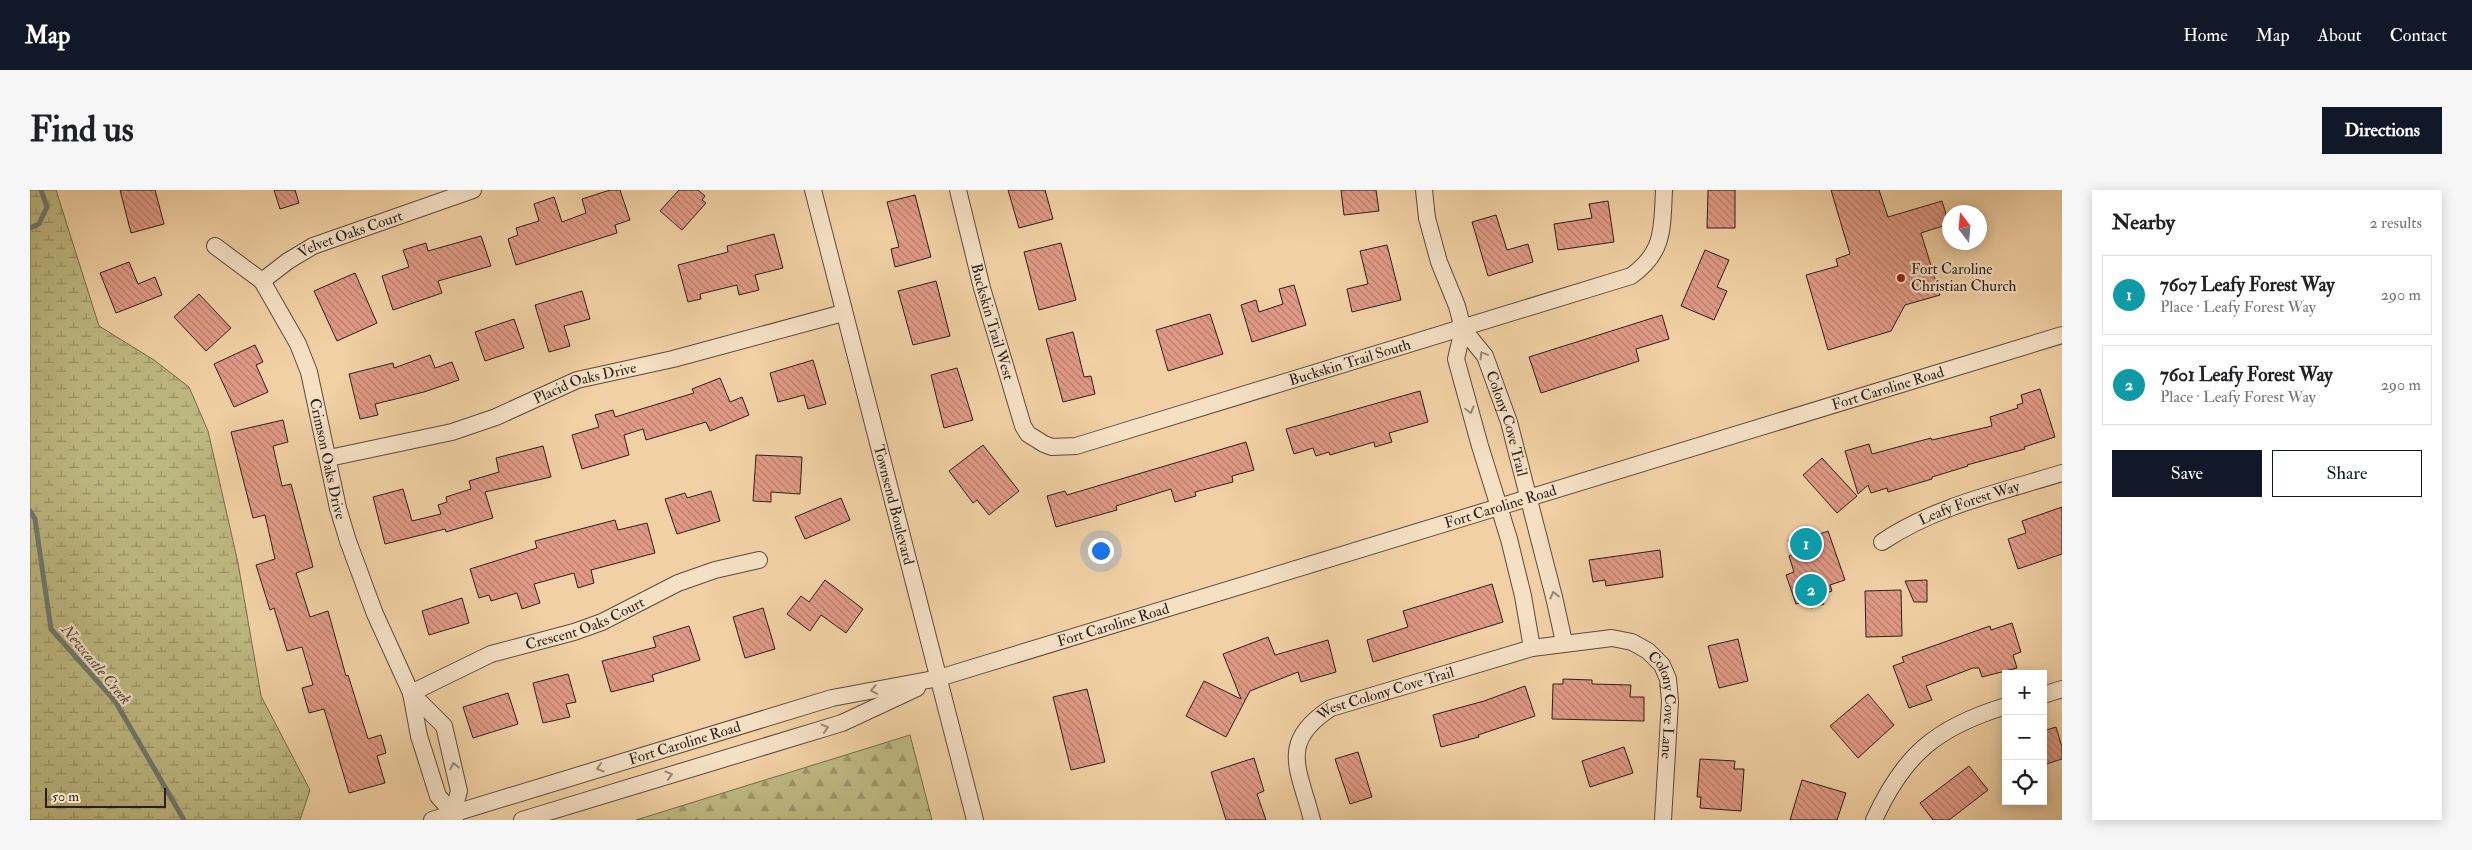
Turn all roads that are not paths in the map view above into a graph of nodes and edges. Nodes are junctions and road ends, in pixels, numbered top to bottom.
1 (473, 190) edge
2 (813, 190) edge
3 (958, 190) edge
4 (1424, 190) edge
5 (1664, 190) edge
6 (215, 246) dead end
7 (262, 281) junction
8 (843, 313) junction
9 (1463, 329) junction
10 (2062, 335) edge
11 (1044, 444) joint
12 (329, 458) junction
13 (2062, 473) edge
14 (1529, 497) junction
15 (1499, 506) junction
16 (1882, 542) dead end
17 (759, 560) dead end
18 (1564, 642) junction
19 (1532, 648) junction
20 (939, 678) junction
21 (2062, 689) edge
22 (411, 693) junction
23 (2047, 694) edge
24 (2002, 707) edge
25 (454, 817) edge
26 (432, 820) edge
27 (522, 820) edge
28 (975, 820) edge
29 (1312, 820) edge
30 (1663, 820) edge
31 (1874, 820) edge

1 - 7 street, Velvet Oaks Court
2 - 8 street, Townsend Boulevard
3 - 11 street, Buckskin Trail West
4 - 9 street, Colony Cove Trail
5 - 9 street, Buckskin Trail South
6 - 7 street, Crimson Oaks Drive
7 - 12 street, Crimson Oaks Drive
8 - 12 street, Placid Oaks Drive
8 - 20 street, Townsend Boulevard
9 - 11 street, Buckskin Trail South
14 -> 9 street, Colony Cove Trail
9 -> 15 street, Colony Cove Trail
10 - 14 street, Fort Caroline Road
12 - 22 street, Crimson Oaks Drive
13 - 16 street, Leafy Forest Way
14 - 15 street, Fort Caroline Road
18 -> 14 street, Colony Cove Trail
15 - 19 street, Colony Cove Trail
15 - 20 street, Fort Caroline Road
17 - 22 street, Crescent Oaks Court
18 - 19 street, West Colony Cove Trail
18 - 30 street, Colony Cove Lane
19 - 29 street, West Colony Cove Trail
20 -> 25 street, Fort Caroline Road
27 -> 20 street, Fort Caroline Road
20 - 28 street, Townsend Boulevard
21 - 23 street
22 - 25 street, Crimson Oaks Drive
25 -> 22 street, Crimson Oaks Drive
24 - 31 street
25 - 26 street, Fort Caroline Road

